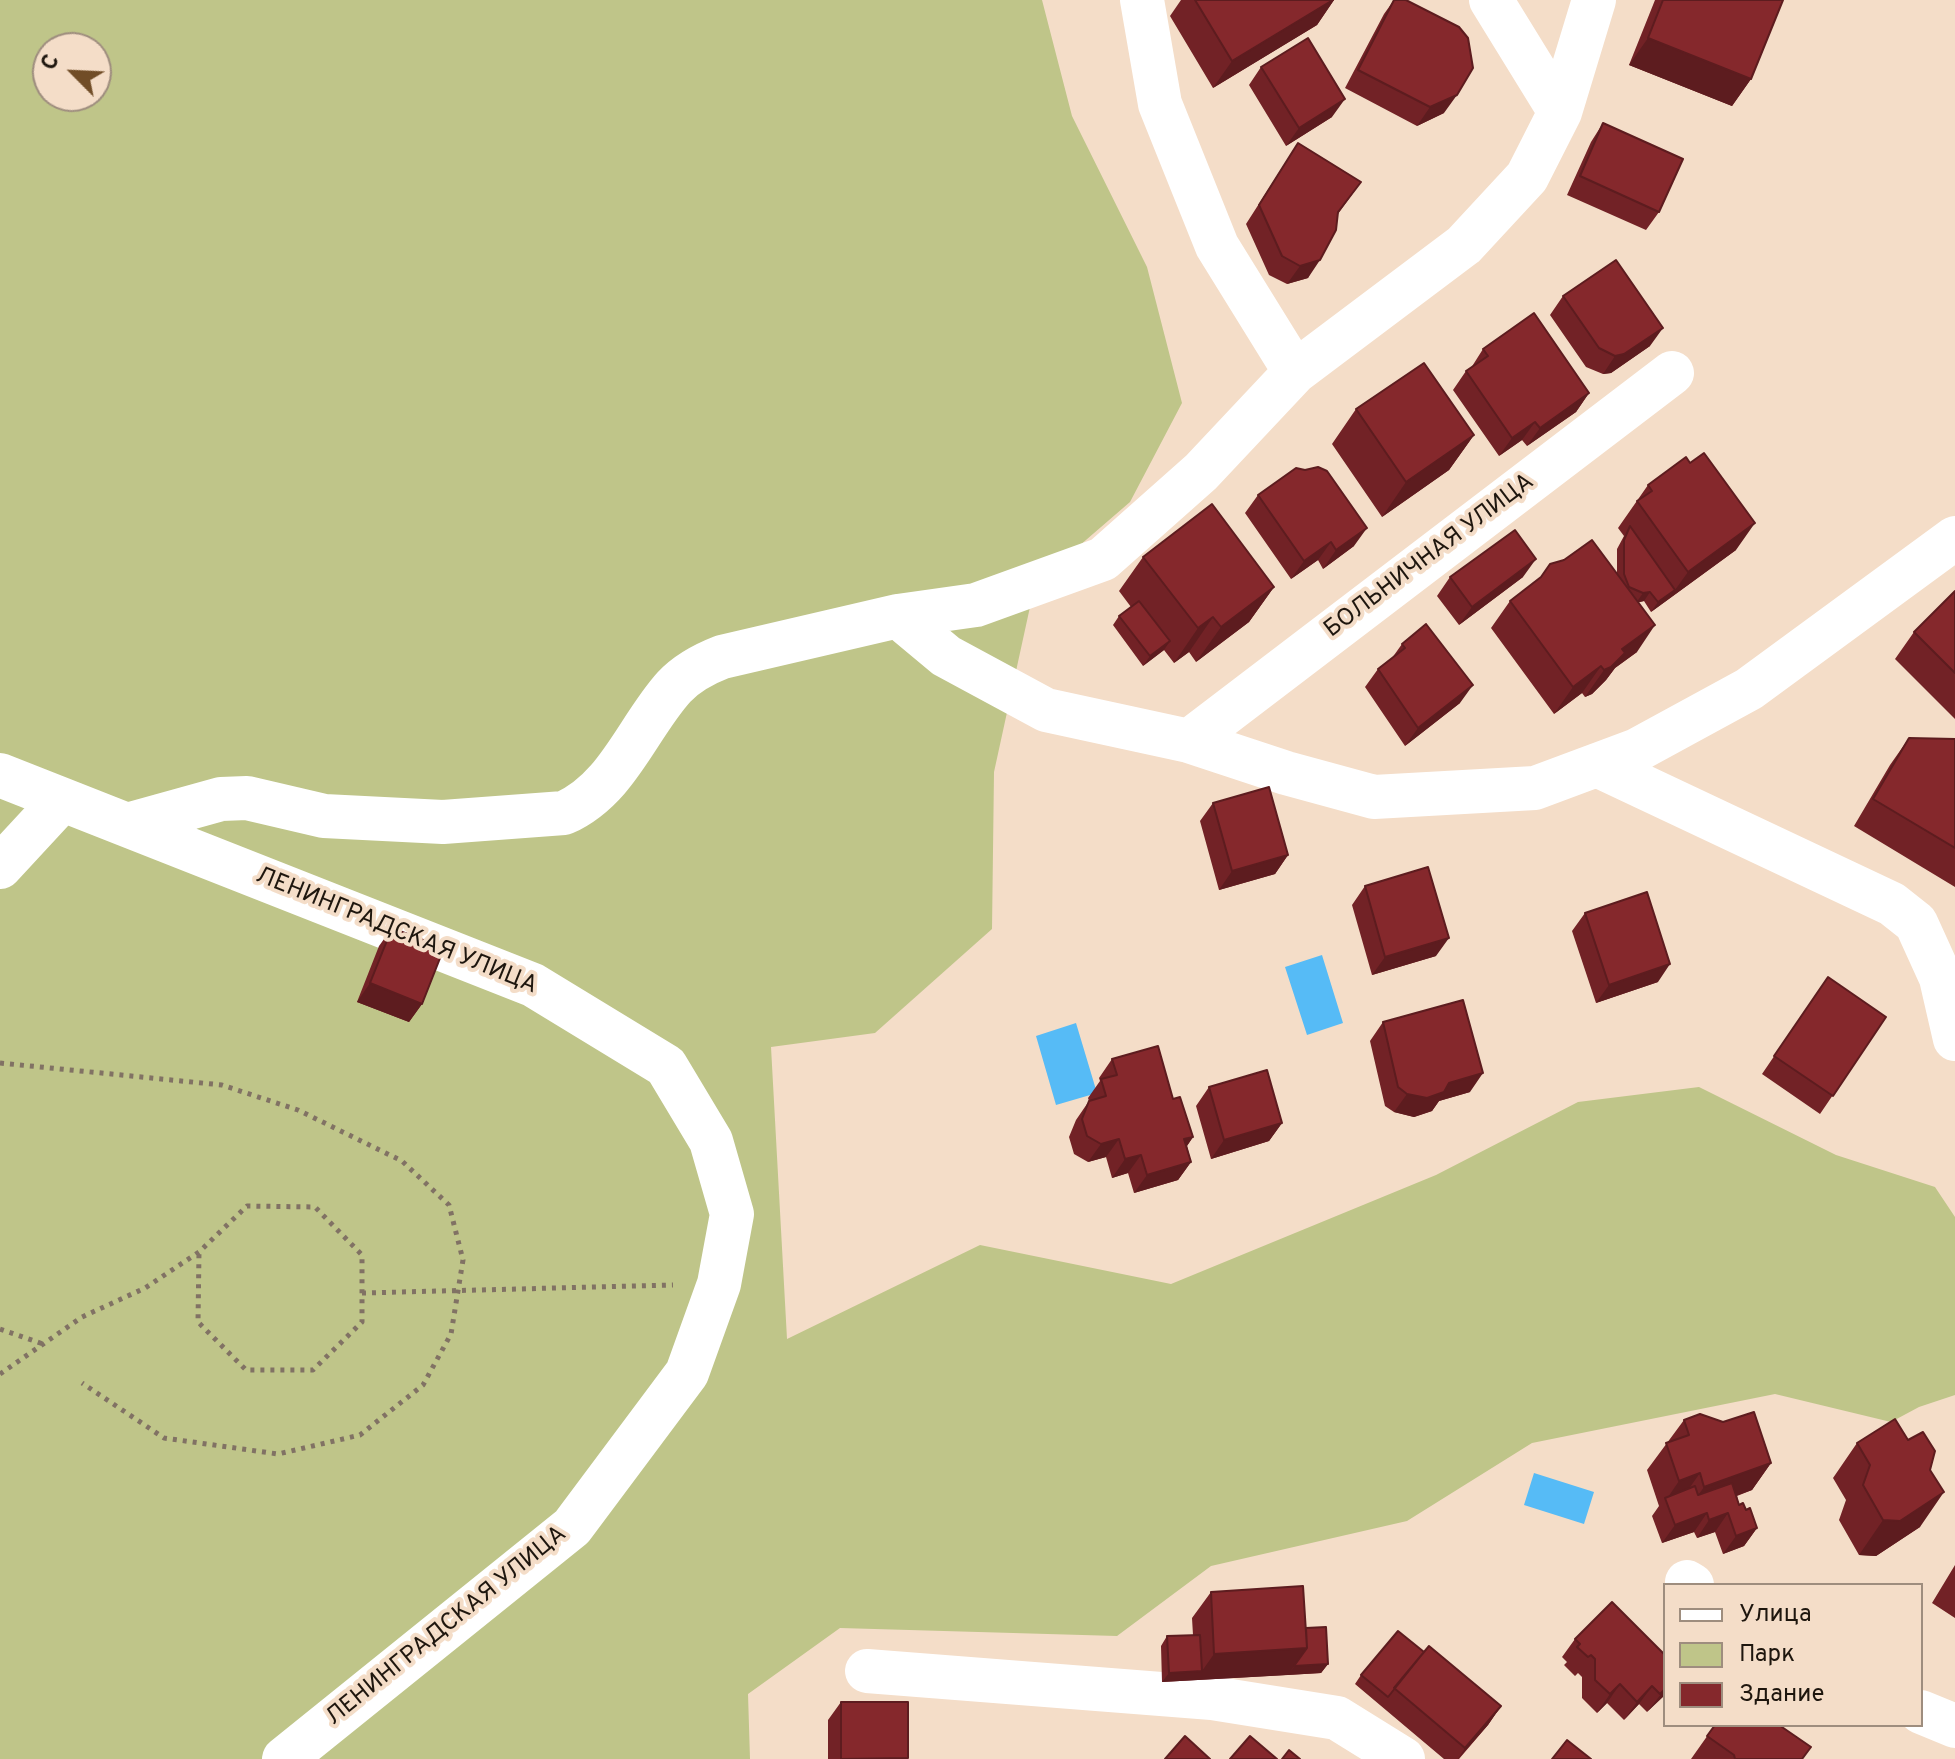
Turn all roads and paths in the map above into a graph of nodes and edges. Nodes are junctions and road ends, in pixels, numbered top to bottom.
1 (1142, 0) edge
2 (1491, 0) edge
3 (1594, 0) edge
4 (1560, 112) junction
5 (1295, 372) junction
6 (1672, 373) dead end
7 (1955, 538) edge
8 (898, 616) junction
9 (1189, 741) junction
10 (1597, 765) junction
11 (0, 775) edge
12 (62, 800) junction
13 (131, 824) junction
14 (0, 867) edge
15 (1955, 1039) edge
16 (0, 1063) edge
17 (199, 1252) junction
18 (719, 1284) junction
19 (459, 1289) junction
20 (362, 1293) junction
21 (0, 1329) edge
22 (44, 1344) junction
23 (0, 1374) edge
24 (82, 1383) dead end
25 (867, 1671) dead end
26 (1923, 1713) edge
27 (1955, 1726) edge
28 (284, 1759) edge
29 (1403, 1759) edge

1 - 5 street
2 - 4 street
3 - 4 street
4 - 5 street
5 - 8 street
6 - 9 street, БОЛЬНИЧНАЯ УЛИЦА
7 - 10 street
8 - 9 street
8 - 13 street
9 - 10 street
10 - 15 street
11 - 12 street, ЛЕНИНГРАДСКАЯ УЛИЦА
12 - 13 street, ЛЕНИНГРАДСКАЯ УЛИЦА
12 - 14 street
13 - 18 street, ЛЕНИНГРАДСКАЯ УЛИЦА
16 - 19 path
17 - 20 path
17 - 20 path
17 - 22 path
18 - 19 path
18 - 28 street, ЛЕНИНГРАДСКАЯ УЛИЦА
19 - 20 path
19 - 24 path
21 - 22 path
22 - 23 path
25 - 29 street
26 - 27 street

